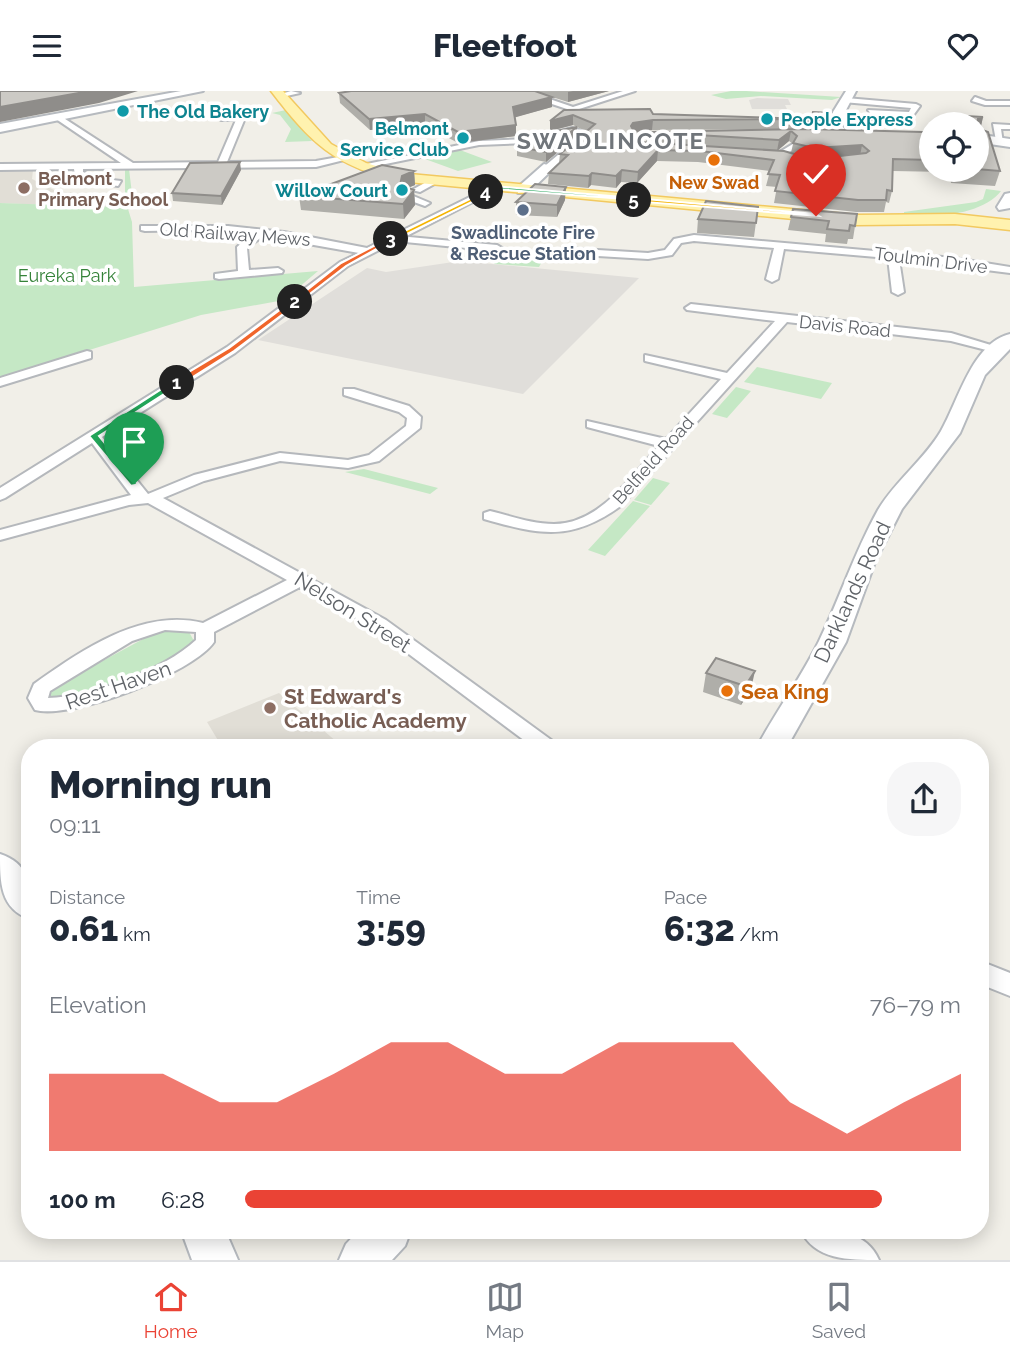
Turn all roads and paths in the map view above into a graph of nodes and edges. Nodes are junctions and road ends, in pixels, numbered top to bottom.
1 (198, 91) edge
2 (489, 91) edge
3 (631, 91) edge
4 (285, 92) edge
5 (849, 95) edge
6 (975, 99) dead end
7 (1010, 103) edge
8 (872, 112) edge
9 (59, 117) junction
10 (224, 118) dead end
11 (1010, 127) edge
12 (0, 128) edge
13 (840, 131) junction
14 (795, 134) edge
15 (854, 134) edge
16 (811, 135) junction
17 (1003, 140) edge
18 (344, 159) junction
19 (222, 164) junction
20 (812, 165) edge
21 (131, 166) junction
22 (361, 166) junction
23 (0, 167) edge
24 (79, 167) junction
25 (549, 167) joint
26 (433, 182) junction
27 (118, 183) dead end
28 (495, 188) junction
29 (523, 190) junction
30 (425, 203) dead end
31 (1006, 205) edge
32 (955, 219) junction
33 (1010, 225) edge
34 (144, 229) dead end
35 (260, 233) junction
36 (410, 240) dead end
37 (780, 246) junction
38 (497, 248) dead end
39 (366, 251) junction
40 (564, 251) dead end
41 (893, 255) junction
42 (1010, 270) edge
43 (278, 271) dead end
44 (244, 274) junction
45 (219, 276) dead end
46 (772, 279) dead end
47 (898, 292) dead end
48 (691, 308) dead end
49 (783, 319) junction
50 (1004, 344) edge
51 (87, 355) dead end
52 (650, 358) dead end
53 (729, 377) junction
54 (0, 382) edge
55 (349, 392) dead end
56 (592, 424) dead end
57 (94, 436) junction
58 (669, 443) junction
59 (0, 495) edge
60 (146, 497) junction
61 (489, 516) dead end
62 (0, 535) edge
63 (302, 579) junction
64 (205, 629) junction
65 (536, 739) edge
66 (777, 739) edge
67 (0, 867) edge
68 (21, 894) edge
69 (989, 976) edge
70 (1010, 985) edge
71 (207, 1239) edge
72 (381, 1239) edge
73 (830, 1239) edge
74 (215, 1260) edge
75 (362, 1260) edge
76 (863, 1260) edge

1 - 9 street
2 - 3 street
4 - 18 main road
5 - 8 street
5 - 13 street
6 - 7 street
9 - 12 street
9 - 21 street
10 - 19 street
11 - 17 street
13 - 15 street
13 - 16 street
14 - 16 street
16 - 20 street
18 - 19 street
18 - 22 main road
19 - 21 street
21 - 24 street
22 - 25 street
22 - 26 main road
23 - 24 street
24 - 27 street
25 - 29 street
26 - 28 main road
26 - 30 street
28 - 29 main road
28 - 39 street
29 - 32 main road
31 - 32 main road
31 - 33 main road
32 - 33 main road
34 - 35 street, Old Railway Mews
35 - 39 street, Old Railway Mews
35 - 44 street
36 - 38 street
37 - 40 street, Toulmin Drive
37 - 41 street, Toulmin Drive
37 - 46 street
39 - 57 street
41 - 42 street, Toulmin Drive
41 - 47 street
43 - 44 street
44 - 45 street
48 - 49 street, Davis Road
49 - 50 street, Davis Road
49 - 53 street, Belfield Road
50 - 66 street, Darklands Road
51 - 54 street
52 - 53 street
53 - 58 street, Belfield Road
55 - 60 street
56 - 58 street
57 - 59 street
57 - 60 street, Nelson Street
58 - 61 street, Belfield Road
60 - 62 street
60 - 63 street, Nelson Street
63 - 64 street
63 - 65 street, Nelson Street
64 - 64 street, Rest Haven
67 - 68 street
69 - 70 street
71 - 74 street
72 - 75 street
73 - 76 street

